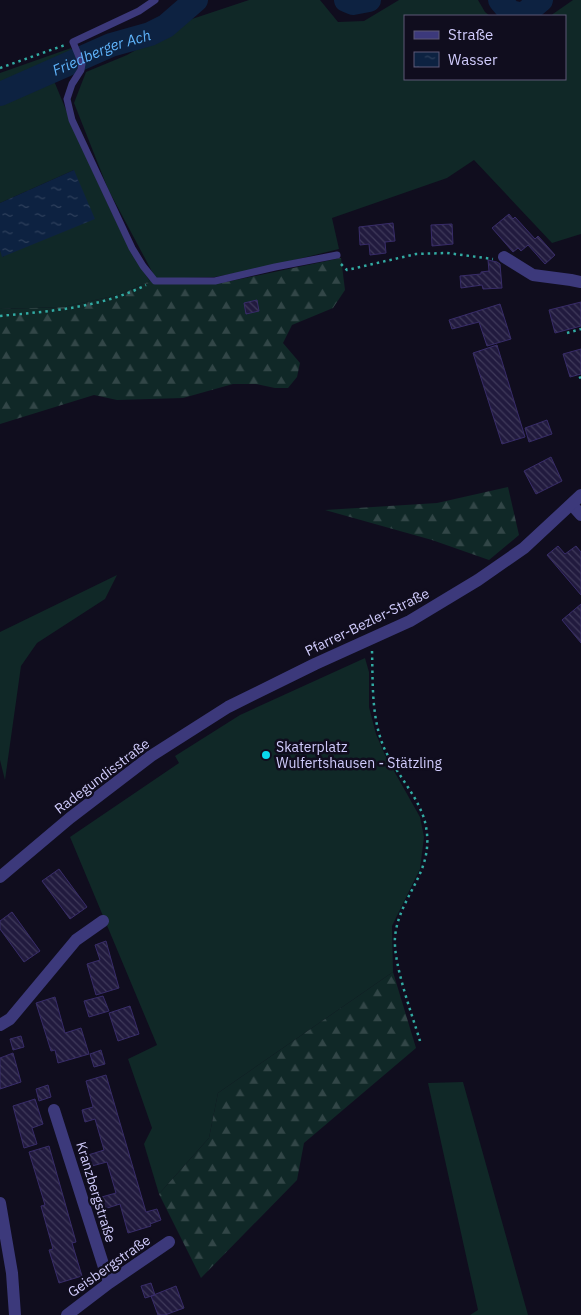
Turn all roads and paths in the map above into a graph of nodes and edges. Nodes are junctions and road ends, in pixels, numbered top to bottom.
1 (155, 0) edge
2 (73, 42) junction
3 (0, 68) edge
4 (335, 255) joint
5 (505, 258) joint
6 (155, 281) junction
7 (581, 282) edge
8 (0, 316) edge
9 (581, 329) edge
10 (567, 333) dead end
11 (581, 495) edge
12 (572, 505) junction
13 (581, 515) edge
14 (371, 638) junction
15 (228, 706) joint
16 (0, 877) edge
17 (103, 921) dead end
18 (0, 1025) edge
19 (420, 1041) dead end
20 (54, 1110) dead end
21 (0, 1203) edge
22 (169, 1242) dead end
23 (109, 1283) junction
24 (15, 1315) edge
25 (67, 1315) edge

1 - 2 lane
2 - 3 path
2 - 6 lane
4 - 5 path
4 - 6 lane
5 - 7 street
6 - 8 path
9 - 10 path
11 - 12 street, Pfarrer-Bezler-Straße
12 - 13 street
12 - 14 street, Pfarrer-Bezler-Straße
14 - 15 street, Pfarrer-Bezler-Straße
14 - 19 path
15 - 16 street, Radegundisstraße
17 - 18 street
20 - 23 street, Kranzbergstraße
21 - 24 street
22 - 23 street, Geisbergstraße
23 - 25 street, Geisbergstraße

